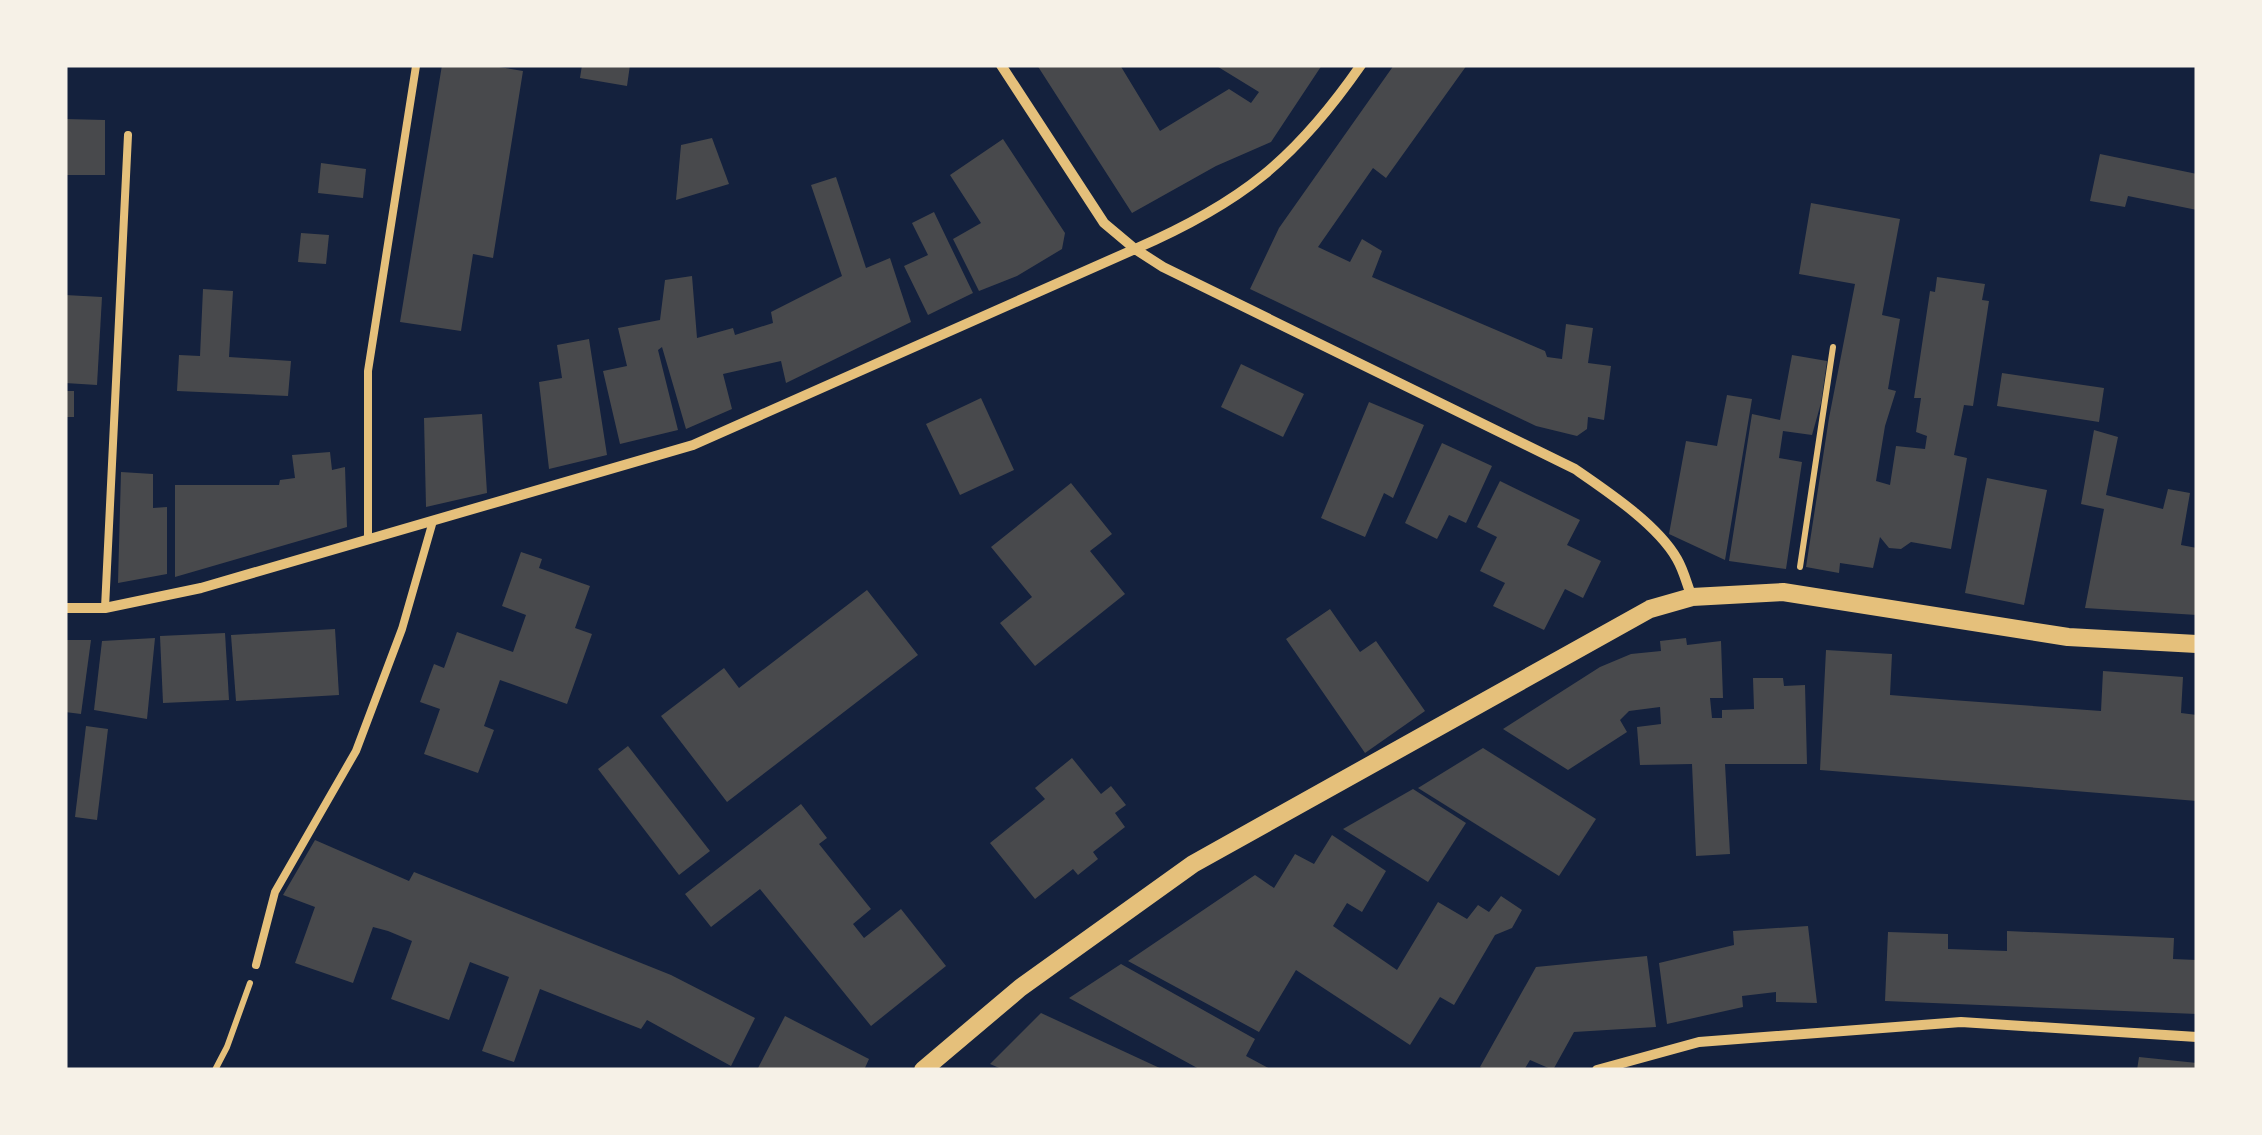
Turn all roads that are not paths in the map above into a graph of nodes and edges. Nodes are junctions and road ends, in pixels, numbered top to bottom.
1 (1001, 65) edge
2 (1361, 65) edge
3 (416, 66) edge
4 (128, 135) dead end
5 (1135, 249) junction
6 (432, 521) junction
7 (368, 539) junction
8 (1692, 597) junction
9 (65, 608) edge
10 (105, 608) junction
11 (2197, 644) edge
12 (256, 965) road end
13 (2197, 1037) edge
14 (923, 1070) edge
15 (1597, 1070) edge

1 - 5 street
2 - 5 street
3 - 7 lane
4 - 10 lane
5 - 6 street
5 - 8 street
6 - 7 street
6 - 12 lane
7 - 10 street
8 - 11 street
8 - 14 street
9 - 10 street
13 - 15 street

